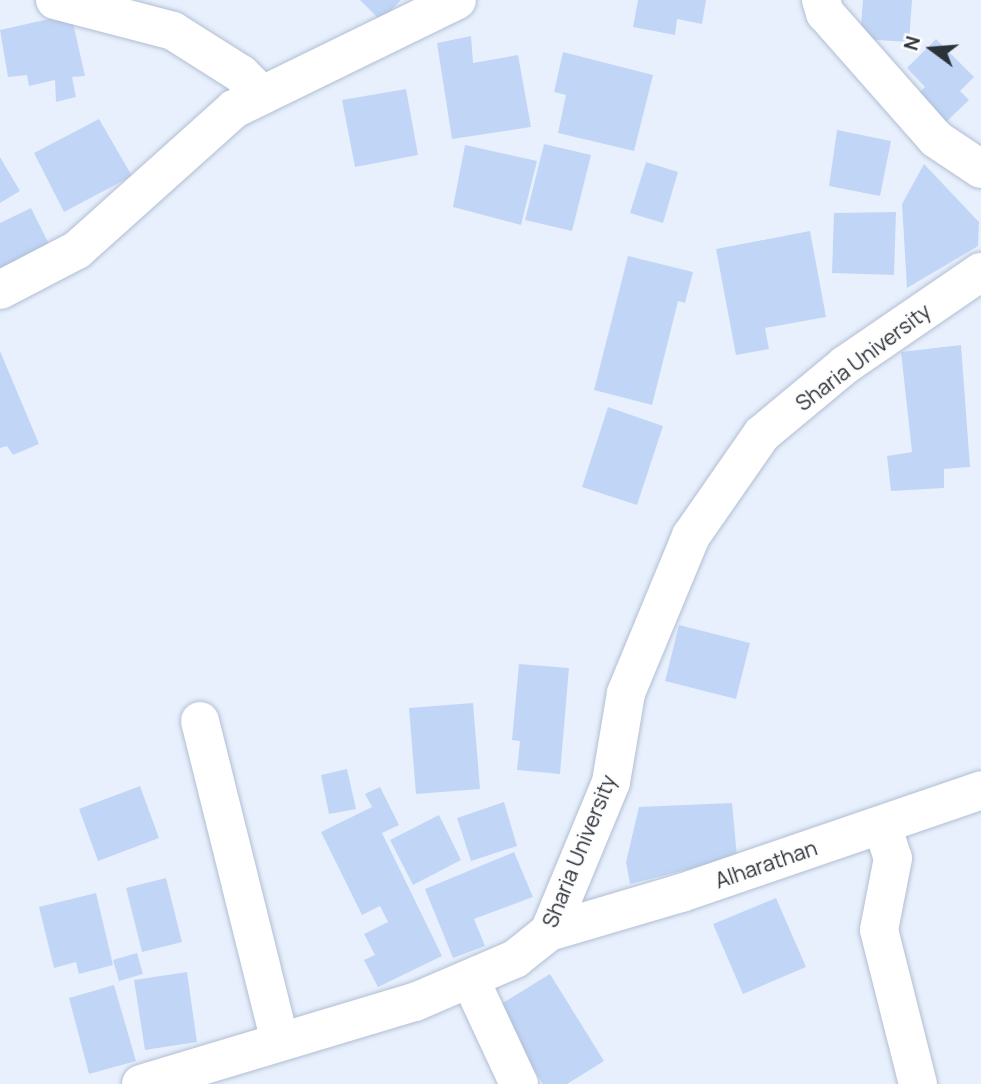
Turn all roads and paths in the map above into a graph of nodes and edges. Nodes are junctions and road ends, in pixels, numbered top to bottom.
1 (55, 0) edge
2 (457, 0) edge
3 (821, 0) edge
4 (262, 95) junction
5 (981, 169) edge
6 (981, 272) edge
7 (0, 290) edge
8 (200, 721) dead end
9 (981, 790) edge
10 (882, 825) junction
11 (549, 932) junction
12 (470, 979) junction
13 (280, 1041) junction
14 (141, 1084) edge
15 (519, 1084) edge
16 (918, 1084) edge

1 - 4 street
2 - 4 street
3 - 5 street
4 - 7 street
6 - 11 street, Sharia University
8 - 13 street
9 - 10 street, Alharathan
10 - 11 street, Alharathan
10 - 16 street
11 - 12 street, Sharia University
12 - 13 street, Sharia University
12 - 15 street
13 - 14 street, Sharia University

